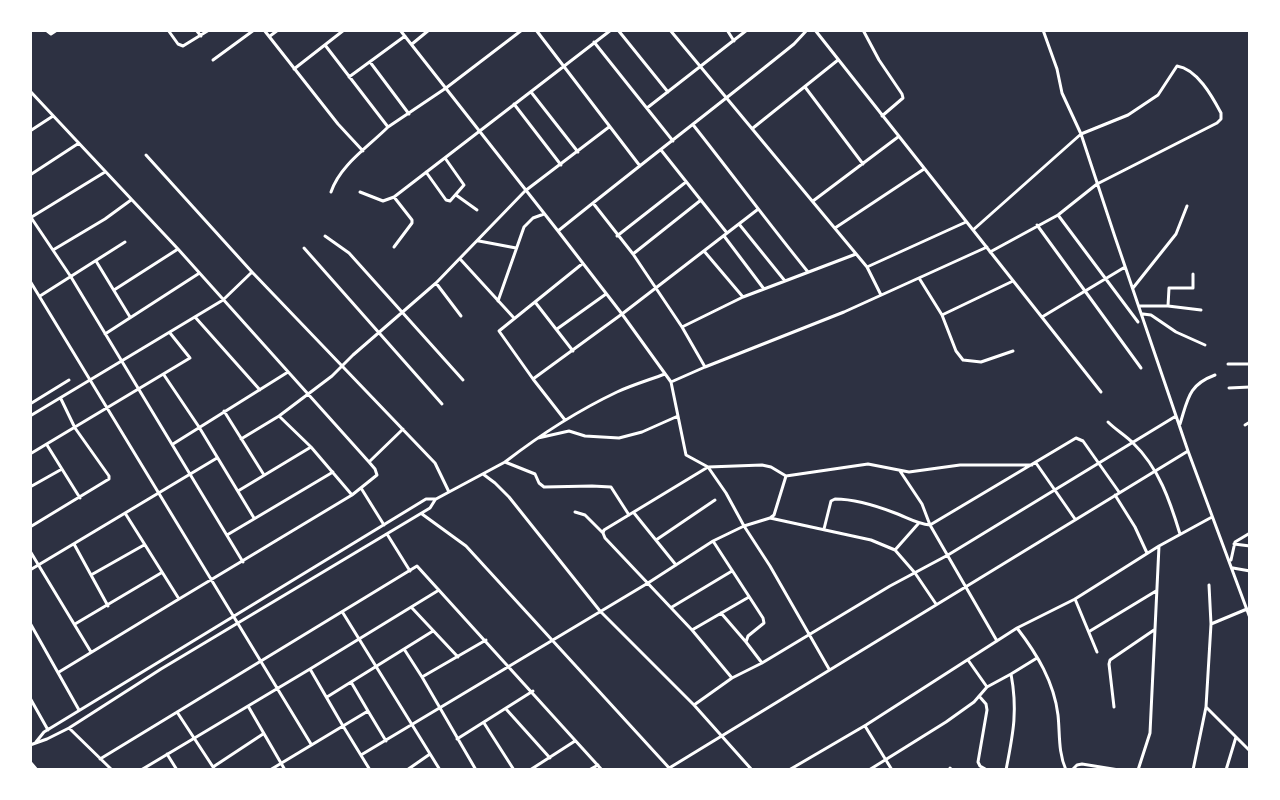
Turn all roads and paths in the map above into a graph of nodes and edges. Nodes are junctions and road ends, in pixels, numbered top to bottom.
1 (45, 30) edge
2 (57, 30) edge
3 (168, 30) edge
4 (196, 30) edge
5 (209, 30) edge
6 (254, 30) edge
7 (264, 30) edge
8 (278, 30) edge
9 (344, 30) edge
10 (400, 30) edge
11 (429, 30) edge
12 (522, 30) edge
13 (536, 30) edge
14 (610, 30) edge
15 (618, 30) edge
16 (670, 30) edge
17 (727, 30) edge
18 (747, 30) edge
19 (807, 30) edge
20 (815, 30) edge
21 (863, 30) edge
22 (1043, 30) edge
23 (201, 36) junction
24 (405, 36) junction
25 (269, 37) junction
26 (734, 41) junction
27 (594, 42) junction
28 (412, 44) junction
29 (325, 45) junction
30 (213, 60) dead end
31 (838, 60) junction
32 (370, 62) junction
33 (562, 66) junction
34 (700, 68) junction
35 (294, 69) junction
36 (349, 77) junction
37 (805, 87) junction
38 (446, 88) junction
39 (30, 91) edge
40 (530, 92) junction
41 (668, 92) junction
42 (729, 98) junction
43 (514, 104) junction
44 (647, 108) junction
45 (409, 114) junction
46 (53, 116) junction
47 (882, 116) junction
48 (694, 126) junction
49 (388, 128) junction
50 (609, 128) junction
51 (753, 128) junction
52 (480, 130) junction
53 (30, 131) edge
54 (1082, 134) junction
55 (899, 137) junction
56 (673, 141) junction
57 (79, 143) junction
58 (661, 150) junction
59 (363, 151) junction
60 (578, 152) junction
61 (146, 155) dead end
62 (445, 158) junction
63 (863, 164) junction
64 (561, 165) junction
65 (640, 166) junction
66 (924, 169) junction
67 (105, 172) junction
68 (426, 172) junction
69 (30, 175) edge
70 (687, 182) junction
71 (1097, 184) junction
72 (525, 191) junction
73 (331, 192) dead end
74 (360, 192) dead end
75 (456, 195) junction
76 (394, 197) junction
77 (131, 200) junction
78 (701, 200) junction
79 (813, 201) junction
80 (592, 203) junction
81 (1187, 206) dead end
82 (477, 210) dead end
83 (757, 210) junction
84 (544, 214) junction
85 (1058, 215) junction
86 (30, 217) edge
87 (966, 222) junction
88 (739, 224) junction
89 (1037, 225) junction
90 (835, 228) junction
91 (972, 230) junction
92 (558, 231) junction
93 (725, 235) junction
94 (325, 236) dead end
95 (616, 236) junction
96 (479, 241) junction
97 (125, 242) dead end
98 (394, 247) dead end
99 (987, 247) junction
100 (304, 248) dead end
101 (517, 248) junction
102 (178, 249) junction
103 (53, 250) junction
104 (704, 251) junction
105 (990, 252) junction
106 (633, 254) junction
107 (857, 254) junction
108 (461, 260) junction
109 (96, 261) junction
110 (582, 264) junction
111 (1125, 266) junction
112 (867, 267) junction
113 (252, 272) junction
114 (808, 272) junction
115 (198, 274) junction
116 (1192, 274) dead end
117 (71, 277) junction
118 (919, 278) junction
119 (1105, 279) junction
120 (30, 281) edge
121 (785, 281) junction
122 (1013, 281) junction
123 (436, 283) junction
124 (657, 288) junction
125 (1133, 288) junction
126 (114, 290) junction
127 (764, 290) junction
128 (1085, 291) junction
129 (606, 294) junction
130 (880, 295) junction
131 (40, 296) junction
132 (743, 297) junction
133 (223, 300) junction
134 (498, 300) junction
135 (535, 302) junction
136 (1140, 306) junction
137 (1168, 306) junction
138 (1201, 310) dead end
139 (404, 313) junction
140 (622, 314) junction
141 (1142, 314) junction
142 (942, 315) junction
143 (461, 316) dead end
144 (130, 317) junction
145 (195, 317) junction
146 (1042, 317) junction
147 (514, 319) junction
148 (1138, 322) dead end
149 (682, 327) junction
150 (557, 329) junction
151 (170, 333) junction
152 (105, 334) junction
153 (379, 334) junction
154 (1205, 345) dead end
155 (573, 351) junction
156 (1013, 351) dead end
157 (122, 362) junction
158 (1228, 364) dead end
159 (1250, 364) edge
160 (344, 367) junction
161 (705, 368) junction
162 (1141, 368) dead end
163 (288, 372) junction
164 (164, 374) junction
165 (665, 374) junction
166 (1215, 375) dead end
167 (532, 379) junction
168 (69, 380) dead end
169 (463, 380) dead end
170 (90, 381) junction
171 (671, 382) junction
172 (1250, 387) edge
173 (1229, 388) dead end
174 (139, 390) junction
175 (260, 390) junction
176 (1101, 392) dead end
177 (307, 395) junction
178 (60, 398) junction
179 (30, 404) edge
180 (442, 404) dead end
181 (107, 410) junction
182 (224, 411) junction
183 (30, 416) edge
184 (279, 416) junction
185 (678, 416) junction
186 (1176, 416) junction
187 (565, 420) junction
188 (1108, 422) dead end
189 (1250, 422) edge
190 (1179, 425) junction
191 (1245, 425) dead end
192 (199, 427) junction
193 (75, 428) junction
194 (403, 429) junction
195 (536, 438) junction
196 (241, 439) junction
197 (1133, 443) junction
198 (173, 444) junction
199 (47, 445) junction
200 (311, 447) junction
201 (1188, 451) junction
202 (30, 454) edge
203 (217, 458) junction
204 (369, 462) junction
205 (505, 462) junction
206 (1099, 463) junction
207 (1034, 464) junction
208 (708, 467) junction
209 (62, 469) junction
210 (900, 471) junction
211 (1155, 471) junction
212 (333, 472) junction
213 (190, 473) junction
214 (483, 474) junction
215 (264, 475) junction
216 (786, 476) junction
217 (30, 487) edge
218 (361, 488) junction
219 (238, 490) junction
220 (1056, 490) junction
221 (449, 492) junction
222 (157, 493) junction
223 (1117, 494) junction
224 (352, 495) junction
225 (80, 498) junction
226 (436, 499) junction
227 (715, 500) dead end
228 (575, 512) dead end
229 (125, 513) junction
230 (422, 513) junction
231 (634, 513) junction
232 (629, 515) junction
233 (1212, 516) junction
234 (254, 518) junction
235 (770, 518) junction
236 (1075, 519) junction
237 (918, 524) junction
238 (384, 525) junction
239 (930, 525) junction
240 (744, 526) junction
241 (30, 527) edge
242 (824, 529) junction
243 (603, 533) junction
244 (1250, 533) edge
245 (387, 534) junction
246 (1180, 534) junction
247 (227, 535) junction
248 (656, 540) junction
249 (713, 542) junction
250 (74, 544) junction
251 (1234, 544) junction
252 (144, 545) junction
253 (1159, 546) junction
254 (1250, 546) edge
255 (895, 550) junction
256 (30, 551) edge
257 (1147, 553) junction
258 (948, 555) junction
259 (243, 562) junction
260 (1231, 562) junction
261 (38, 564) junction
262 (676, 565) junction
263 (1233, 568) junction
264 (30, 570) edge
265 (732, 570) junction
266 (410, 571) junction
267 (1250, 571) edge
268 (162, 573) junction
269 (915, 573) junction
270 (91, 575) junction
271 (213, 580) junction
272 (648, 583) junction
273 (1209, 585) dead end
274 (965, 587) junction
275 (439, 590) junction
276 (1156, 591) junction
277 (749, 597) junction
278 (179, 599) junction
279 (1075, 599) junction
280 (936, 604) junction
281 (108, 606) junction
282 (672, 607) junction
283 (412, 608) junction
284 (1247, 609) junction
285 (600, 611) junction
286 (342, 613) junction
287 (721, 613) junction
288 (234, 618) junction
289 (1250, 618) edge
290 (30, 623) edge
291 (75, 624) junction
292 (238, 624) junction
293 (1211, 624) junction
294 (1017, 628) junction
295 (692, 630) junction
296 (1154, 630) junction
297 (1090, 631) junction
298 (433, 632) junction
299 (809, 635) junction
300 (553, 639) junction
301 (360, 640) junction
302 (486, 640) junction
303 (997, 641) junction
304 (746, 642) junction
305 (404, 649) junction
306 (1097, 652) dead end
307 (91, 653) junction
308 (458, 657) junction
309 (1037, 658) junction
310 (968, 660) junction
311 (260, 662) junction
312 (762, 663) junction
313 (377, 666) junction
314 (510, 666) junction
315 (310, 669) junction
316 (830, 669) junction
317 (59, 672) junction
318 (1011, 674) junction
319 (422, 677) junction
320 (732, 678) junction
321 (351, 682) junction
322 (987, 687) junction
323 (276, 690) junction
324 (533, 691) junction
325 (979, 696) junction
326 (326, 697) junction
327 (30, 698) edge
328 (694, 705) junction
329 (248, 706) junction
330 (1114, 707) dead end
331 (1206, 707) junction
332 (440, 708) junction
333 (506, 709) junction
334 (80, 711) junction
335 (368, 711) junction
336 (177, 712) junction
337 (484, 723) junction
338 (413, 725) junction
339 (343, 726) junction
340 (865, 726) junction
341 (69, 728) junction
342 (48, 730) junction
343 (263, 734) junction
344 (721, 736) junction
345 (1236, 737) junction
346 (194, 739) junction
347 (457, 739) junction
348 (386, 741) junction
349 (575, 741) junction
350 (36, 742) junction
351 (311, 744) junction
352 (30, 745) edge
353 (1250, 751) edge
354 (167, 754) junction
355 (431, 754) junction
356 (361, 755) junction
357 (550, 758) junction
358 (100, 759) junction
359 (885, 760) junction
360 (30, 763) edge
361 (282, 763) junction
362 (598, 765) junction
363 (214, 768) edge
364 (669, 769) edge
365 (36, 770) edge
366 (112, 770) edge
367 (141, 770) edge
368 (177, 770) edge
369 (270, 770) edge
370 (285, 770) edge
371 (370, 770) edge
372 (407, 770) edge
373 (440, 770) edge
374 (475, 770) edge
375 (514, 770) edge
376 (530, 770) edge
377 (589, 770) edge
378 (602, 770) edge
379 (752, 770) edge
380 (789, 770) edge
381 (869, 770) edge
382 (892, 770) edge
383 (987, 770) edge
384 (1006, 770) edge
385 (1066, 770) edge
386 (1072, 770) edge
387 (1119, 770) edge
388 (1138, 770) edge
389 (1193, 770) edge
390 (1226, 770) edge

1 - 2 street
3 - 23 street
4 - 23 street
5 - 23 street
6 - 30 street
7 - 25 street
8 - 25 street
9 - 29 street
10 - 24 street
11 - 28 street
12 - 38 street
13 - 33 street
14 - 27 street
15 - 41 street
16 - 34 street
17 - 26 street
18 - 26 street
19 - 42 street
20 - 31 street
21 - 47 street
22 - 54 street
24 - 28 street
24 - 32 street
25 - 35 street
26 - 34 street
27 - 33 street
27 - 44 street
28 - 38 street
29 - 35 street
29 - 36 street
31 - 37 street
31 - 47 street
32 - 36 street
32 - 45 street
33 - 40 street
33 - 50 street
34 - 41 street
34 - 42 street
35 - 59 street
36 - 49 street
37 - 51 street
37 - 63 street
38 - 45 street
38 - 52 street
39 - 46 street
40 - 43 street
40 - 60 street
41 - 44 street
42 - 48 street
42 - 51 street
43 - 52 street
43 - 64 street
44 - 56 street
45 - 49 street
46 - 53 street
46 - 57 street
47 - 55 street
48 - 56 street
48 - 83 street
49 - 59 street
50 - 60 street
50 - 65 street
51 - 79 street
52 - 62 street
52 - 72 street
54 - 71 street
54 - 71 street
54 - 91 street
55 - 63 street
55 - 66 street
56 - 58 street
57 - 67 street
57 - 69 street
58 - 65 street
58 - 70 street
59 - 73 street
60 - 64 street
61 - 113 street
62 - 68 street
62 - 75 street
63 - 79 street
64 - 72 street
65 - 80 street
66 - 87 street
66 - 90 street
67 - 77 street
67 - 86 street
68 - 75 street
68 - 76 street
70 - 78 street
70 - 95 street
71 - 85 street
71 - 111 street
72 - 84 street
72 - 96 street
74 - 76 street
75 - 82 street
76 - 98 street
77 - 102 street
77 - 103 street
78 - 93 street
78 - 106 street
79 - 90 street
80 - 92 street
80 - 95 street
81 - 125 street
83 - 88 street
83 - 114 street
84 - 92 street
84 - 101 street
85 - 89 street
85 - 119 street
86 - 103 street
87 - 91 street
87 - 112 street
88 - 93 street
88 - 121 street
89 - 105 street
89 - 128 street
90 - 107 street
91 - 99 street
92 - 110 street
93 - 104 street
93 - 127 street
94 - 139 street
95 - 106 street
96 - 101 street
96 - 108 street
97 - 109 street
99 - 105 street
99 - 118 street
100 - 153 street
101 - 134 street
102 - 115 street
102 - 126 street
103 - 117 street
104 - 124 street
104 - 132 street
105 - 122 street
106 - 124 street
107 - 112 street
107 - 114 street
108 - 123 street
108 - 134 street
109 - 117 street
109 - 126 street
110 - 129 street
110 - 135 street
111 - 119 street
111 - 125 street
112 - 130 street
113 - 133 street
113 - 160 street
114 - 121 street
115 - 133 street
115 - 144 street
116 - 137 street
117 - 131 street
117 - 152 street
118 - 130 street
118 - 142 street
119 - 128 street
119 - 148 street
120 - 131 street
121 - 127 street
122 - 142 street
122 - 146 street
123 - 139 street
123 - 143 street
124 - 140 street
124 - 149 street
125 - 136 street
126 - 144 street
127 - 132 street
128 - 146 street
128 - 162 street
129 - 140 street
129 - 150 street
130 - 161 street
131 - 170 street
132 - 149 street
133 - 145 street
133 - 163 street
134 - 147 street
135 - 147 street
135 - 150 street
136 - 137 street
136 - 141 street
137 - 138 street
139 - 153 street
139 - 169 street
140 - 155 street
140 - 165 street
141 - 154 street
141 - 186 street
142 - 156 street
144 - 152 street
145 - 151 street
145 - 175 street
146 - 176 street
147 - 167 street
149 - 161 street
150 - 155 street
151 - 157 street
151 - 164 street
152 - 157 street
153 - 160 street
153 - 180 street
155 - 167 street
157 - 170 street
157 - 174 street
158 - 159 street
160 - 177 street
160 - 194 street
161 - 171 street
163 - 175 street
163 - 177 street
164 - 174 street
164 - 192 street
165 - 171 street
165 - 187 street
166 - 190 street
167 - 187 street
168 - 179 street
170 - 178 street
170 - 181 street
171 - 185 street
172 - 173 street
174 - 181 street
174 - 198 street
175 - 182 street
177 - 184 street
177 - 204 street
178 - 183 street
178 - 193 street
181 - 193 street
181 - 222 street
182 - 192 street
182 - 196 street
184 - 196 street
184 - 200 street
185 - 195 street
185 - 208 street
186 - 190 street
186 - 197 street
187 - 195 street
188 - 197 street
189 - 191 street
190 - 201 street
192 - 198 street
192 - 203 street
193 - 199 street
193 - 225 street
194 - 204 street
194 - 221 street
195 - 205 street
196 - 215 street
197 - 206 street
197 - 211 street
198 - 213 street
199 - 202 street
199 - 209 street
200 - 212 street
200 - 215 street
201 - 211 street
201 - 233 street
203 - 213 street
203 - 219 street
204 - 218 street
205 - 214 street
205 - 232 street
206 - 207 street
206 - 220 street
206 - 223 street
207 - 210 street
207 - 220 street
207 - 239 street
208 - 216 street
208 - 231 street
208 - 240 street
209 - 217 street
209 - 225 street
210 - 216 street
210 - 239 street
211 - 223 street
211 - 246 street
212 - 224 street
212 - 234 street
213 - 222 street
213 - 247 street
214 - 221 street
214 - 285 street
215 - 219 street
216 - 235 street
218 - 224 street
218 - 238 street
219 - 234 street
220 - 236 street
220 - 258 street
221 - 226 street
222 - 229 street
222 - 271 street
223 - 236 street
223 - 257 street
224 - 259 street
225 - 241 street
226 - 230 street
226 - 238 street
227 - 248 street
228 - 243 street
229 - 250 street
229 - 252 street
230 - 245 street
230 - 300 street
231 - 232 street
231 - 248 street
232 - 243 street
233 - 246 street
233 - 260 street
234 - 247 street
235 - 240 street
235 - 242 street
236 - 274 street
237 - 239 street
237 - 242 street
237 - 255 street
238 - 288 street
239 - 258 street
240 - 249 street
240 - 299 street
242 - 255 street
243 - 272 street
244 - 251 street
245 - 266 street
245 - 292 street
246 - 253 street
247 - 259 street
248 - 262 street
249 - 262 street
249 - 265 street
250 - 261 street
250 - 270 street
251 - 254 street
251 - 260 street
252 - 268 street
252 - 270 street
253 - 257 street
253 - 276 street
255 - 269 street
256 - 261 street
257 - 279 street
258 - 269 street
258 - 274 street
259 - 271 street
260 - 263 street
261 - 264 street
261 - 291 street
262 - 272 street
263 - 267 street
263 - 284 street
265 - 277 street
265 - 282 street
266 - 275 street
266 - 286 street
268 - 278 street
268 - 281 street
269 - 280 street
269 - 299 street
270 - 281 street
271 - 278 street
271 - 288 street
272 - 282 street
272 - 285 street
273 - 293 street
274 - 280 street
274 - 303 street
275 - 283 street
275 - 302 street
276 - 296 street
276 - 297 street
277 - 287 street
277 - 304 street
278 - 307 street
279 - 294 street
279 - 297 street
280 - 316 street
281 - 291 street
282 - 295 street
283 - 298 street
283 - 301 street
284 - 289 street
284 - 293 street
285 - 300 street
285 - 328 street
286 - 301 street
286 - 311 street
287 - 295 street
287 - 304 street
288 - 292 street
288 - 334 street
290 - 317 street
291 - 307 street
292 - 311 street
292 - 341 street
293 - 331 street
294 - 303 street
294 - 309 street
295 - 320 street
296 - 330 street
296 - 388 street
297 - 306 street
298 - 305 street
298 - 308 street
299 - 312 street
299 - 316 street
300 - 314 street
300 - 364 street
301 - 313 street
301 - 315 street
302 - 308 street
302 - 314 street
303 - 310 street
304 - 312 street
305 - 313 street
305 - 319 street
307 - 317 street
308 - 319 street
309 - 318 street
309 - 385 street
310 - 322 street
310 - 340 street
311 - 323 street
311 - 336 street
312 - 320 street
313 - 321 street
313 - 338 street
314 - 324 street
314 - 332 street
315 - 323 street
315 - 326 street
316 - 344 street
317 - 334 street
318 - 322 street
318 - 384 street
319 - 332 street
320 - 328 street
321 - 326 street
321 - 335 street
322 - 325 street
323 - 329 street
323 - 351 street
324 - 333 street
324 - 349 street
325 - 359 street
325 - 383 street
326 - 339 street
327 - 342 street
328 - 344 street
329 - 343 street
329 - 346 street
331 - 345 street
331 - 389 street
332 - 338 street
332 - 347 street
333 - 337 street
333 - 357 street
334 - 342 street
335 - 339 street
335 - 348 street
336 - 346 street
336 - 358 street
337 - 347 street
337 - 375 street
338 - 348 street
338 - 355 street
339 - 351 street
339 - 356 street
340 - 359 street
340 - 380 street
341 - 350 street
341 - 358 street
342 - 350 street
343 - 361 street
343 - 363 street
344 - 364 street
344 - 379 street
345 - 353 street
345 - 390 street
346 - 354 street
346 - 363 street
347 - 374 street
348 - 356 street
349 - 357 street
349 - 362 street
350 - 352 street
351 - 361 street
354 - 367 street
354 - 368 street
355 - 372 street
355 - 373 street
356 - 371 street
357 - 376 street
358 - 366 street
359 - 381 street
359 - 382 street
360 - 365 highway
361 - 369 street
361 - 370 street
362 - 377 street
362 - 378 street
386 - 387 street

